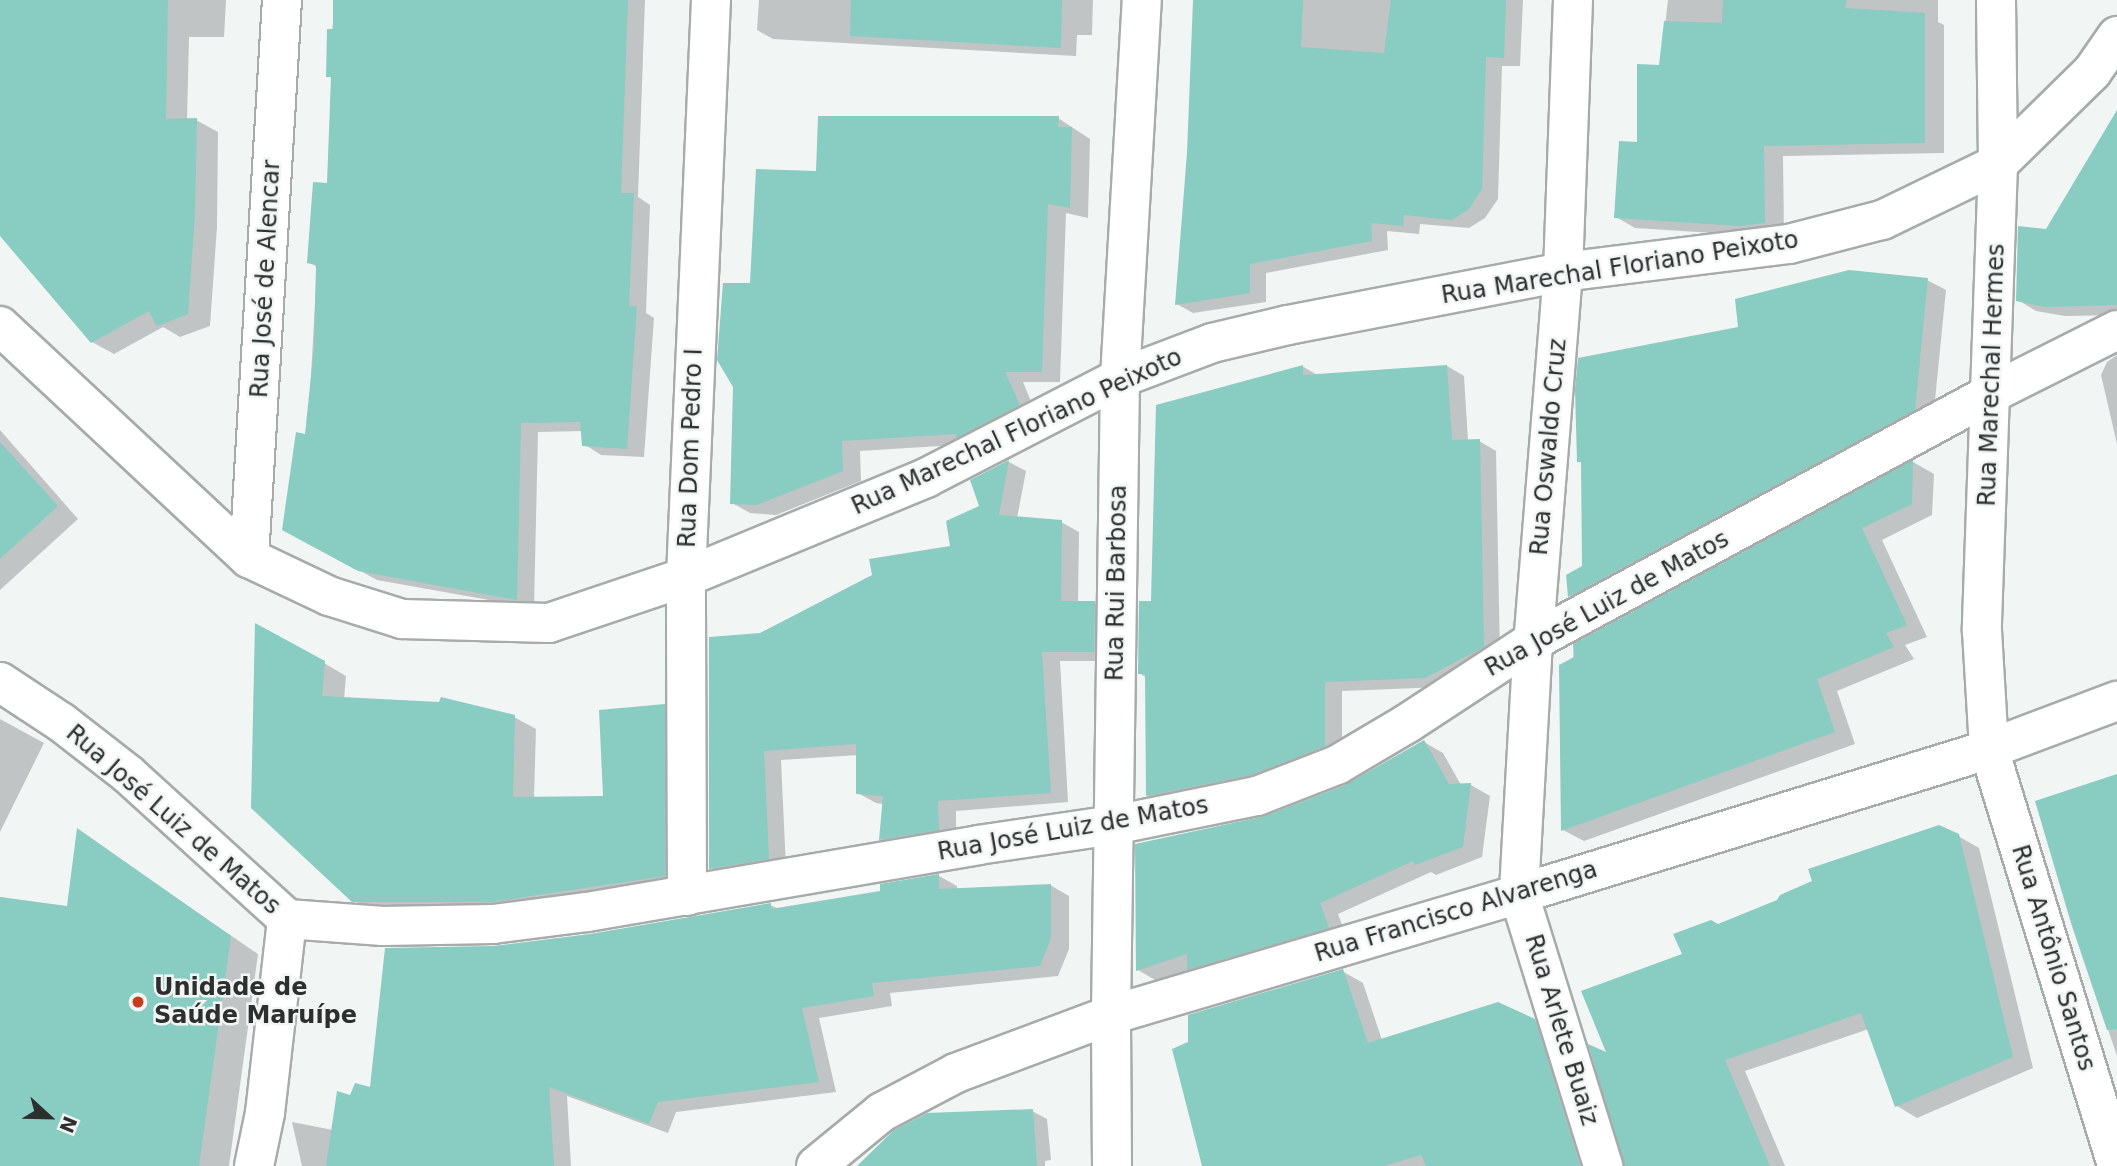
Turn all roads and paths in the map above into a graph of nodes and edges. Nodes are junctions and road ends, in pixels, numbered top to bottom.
1 (282, 0) edge
2 (711, 0) edge
3 (1142, 0) edge
4 (1573, 0) edge
5 (1996, 0) edge
6 (2117, 36) edge
7 (1998, 164) junction
8 (1563, 272) junction
9 (0, 326) edge
10 (2117, 330) edge
11 (1120, 378) junction
12 (1992, 393) junction
13 (249, 558) junction
14 (686, 577) junction
15 (1533, 641) junction
16 (0, 682) edge
17 (2117, 701) edge
18 (1989, 749) junction
19 (1114, 825) junction
20 (1519, 894) junction
21 (687, 896) junction
22 (287, 919) junction
23 (1111, 1014) junction
24 (254, 1166) edge
25 (816, 1166) edge
26 (1112, 1166) edge
27 (1603, 1166) edge
28 (2117, 1166) edge

1 - 13 street, Rua José de Alencar
2 - 14 street, Rua Dom Pedro I
3 - 11 street, Rua Rui Barbosa
4 - 8 street, Rua Oswaldo Cruz
5 - 7 street, Rua Marechal Hermes
6 - 7 street, Rua Marechal Floriano Peixoto
7 - 8 street, Rua Marechal Floriano Peixoto
7 - 12 street, Rua Marechal Hermes
8 - 11 street, Rua Marechal Floriano Peixoto
8 - 15 street, Rua Oswaldo Cruz
9 - 13 street, Rua Marechal Floriano Peixoto
10 - 12 street, Rua José Luiz de Matos
11 - 14 street, Rua Marechal Floriano Peixoto
11 - 19 street, Rua Rui Barbosa
12 - 15 street, Rua José Luiz de Matos
12 - 18 street, Rua Marechal Hermes
13 - 14 street, Rua Marechal Floriano Peixoto
14 - 21 street, Rua Dom Pedro I
15 - 19 street, Rua José Luiz de Matos
15 - 20 street, Rua Oswaldo Cruz
16 - 22 street, Rua José Luiz de Matos
17 - 18 street, Rua Francisco Alvarenga
18 - 20 street, Rua Francisco Alvarenga
18 - 28 street, Rua Antônio Santos
19 - 21 street, Rua José Luiz de Matos
19 - 23 street, Rua Rui Barbosa
20 - 23 street, Rua Francisco Alvarenga
20 - 27 street, Rua Arlete Buaiz
21 - 22 street, Rua José Luiz de Matos
22 - 24 street
23 - 25 street, Rua Francisco Alvarenga
23 - 26 street, Rua Rui Barbosa

